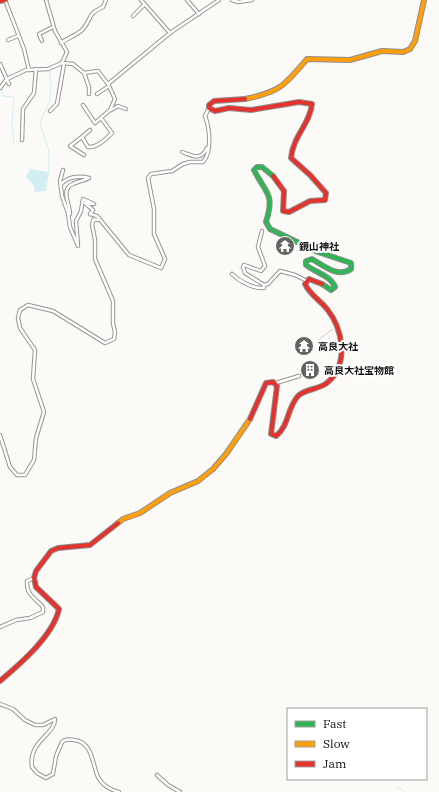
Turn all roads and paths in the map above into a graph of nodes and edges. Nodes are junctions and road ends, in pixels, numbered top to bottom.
1 (5, 0) edge
2 (46, 0) edge
3 (106, 0) edge
4 (141, 0) edge
5 (187, 0) edge
6 (219, 0) edge
7 (232, 0) edge
8 (252, 0) edge
9 (424, 0) edge
10 (0, 1) edge
11 (145, 4) junction
12 (199, 14) junction
13 (133, 16) dead end
14 (53, 27) junction
15 (170, 33) junction
16 (18, 36) junction
17 (8, 40) dead end
18 (42, 41) dead end
19 (61, 43) junction
20 (63, 63) junction
21 (0, 64) edge
22 (29, 70) junction
23 (36, 70) junction
24 (84, 73) junction
25 (7, 79) junction
26 (9, 84) dead end
27 (108, 85) junction
28 (0, 88) edge
29 (59, 90) junction
30 (89, 94) dead end
31 (97, 94) dead end
32 (62, 96) dead end
33 (83, 105) dead end
34 (209, 108) junction
35 (126, 109) dead end
36 (110, 110) junction
37 (50, 111) dead end
38 (101, 118) junction
39 (90, 130) dead end
40 (82, 137) junction
41 (22, 140) dead end
42 (208, 148) junction
43 (182, 152) dead end
44 (84, 155) dead end
45 (63, 170) dead end
46 (60, 185) junction
47 (90, 214) junction
48 (69, 217) junction
49 (93, 220) junction
50 (98, 220) junction
51 (262, 232) dead end
52 (232, 274) dead end
53 (307, 281) junction
54 (264, 285) junction
55 (299, 376) dead end
56 (276, 384) junction
57 (0, 435) edge
58 (34, 578) junction
59 (0, 627) edge
60 (0, 681) edge
61 (0, 704) edge
62 (157, 774) dead end
63 (119, 792) edge
64 (180, 792) edge

1 - 10 street
1 - 16 street
2 - 14 street
3 - 19 street
4 - 11 street
5 - 12 street
6 - 12 street
7 - 8 street
9 - 34 street
11 - 13 street
11 - 15 street
12 - 15 street
14 - 18 street
14 - 19 street
15 - 27 street
16 - 17 street
16 - 22 street
19 - 20 street
20 - 23 street
20 - 24 street
20 - 29 street
21 - 25 street
22 - 23 street
22 - 25 street
23 - 41 street
24 - 27 street
24 - 30 street
25 - 26 street
25 - 28 street
27 - 31 street
27 - 36 street
29 - 32 street
29 - 37 street
33 - 38 street
34 - 42 street
34 - 53 street
35 - 36 street
36 - 38 street
38 - 40 street
39 - 40 street
40 - 44 street
42 - 43 street
42 - 50 street
45 - 46 street
46 - 48 street
46 - 48 street
47 - 48 street
47 - 49 street
47 - 50 street
49 - 50 street
49 - 57 street
51 - 54 street
52 - 54 street
53 - 54 street
53 - 56 street
55 - 56 street
56 - 58 street
58 - 59 street
58 - 60 street
61 - 63 street
62 - 64 street

